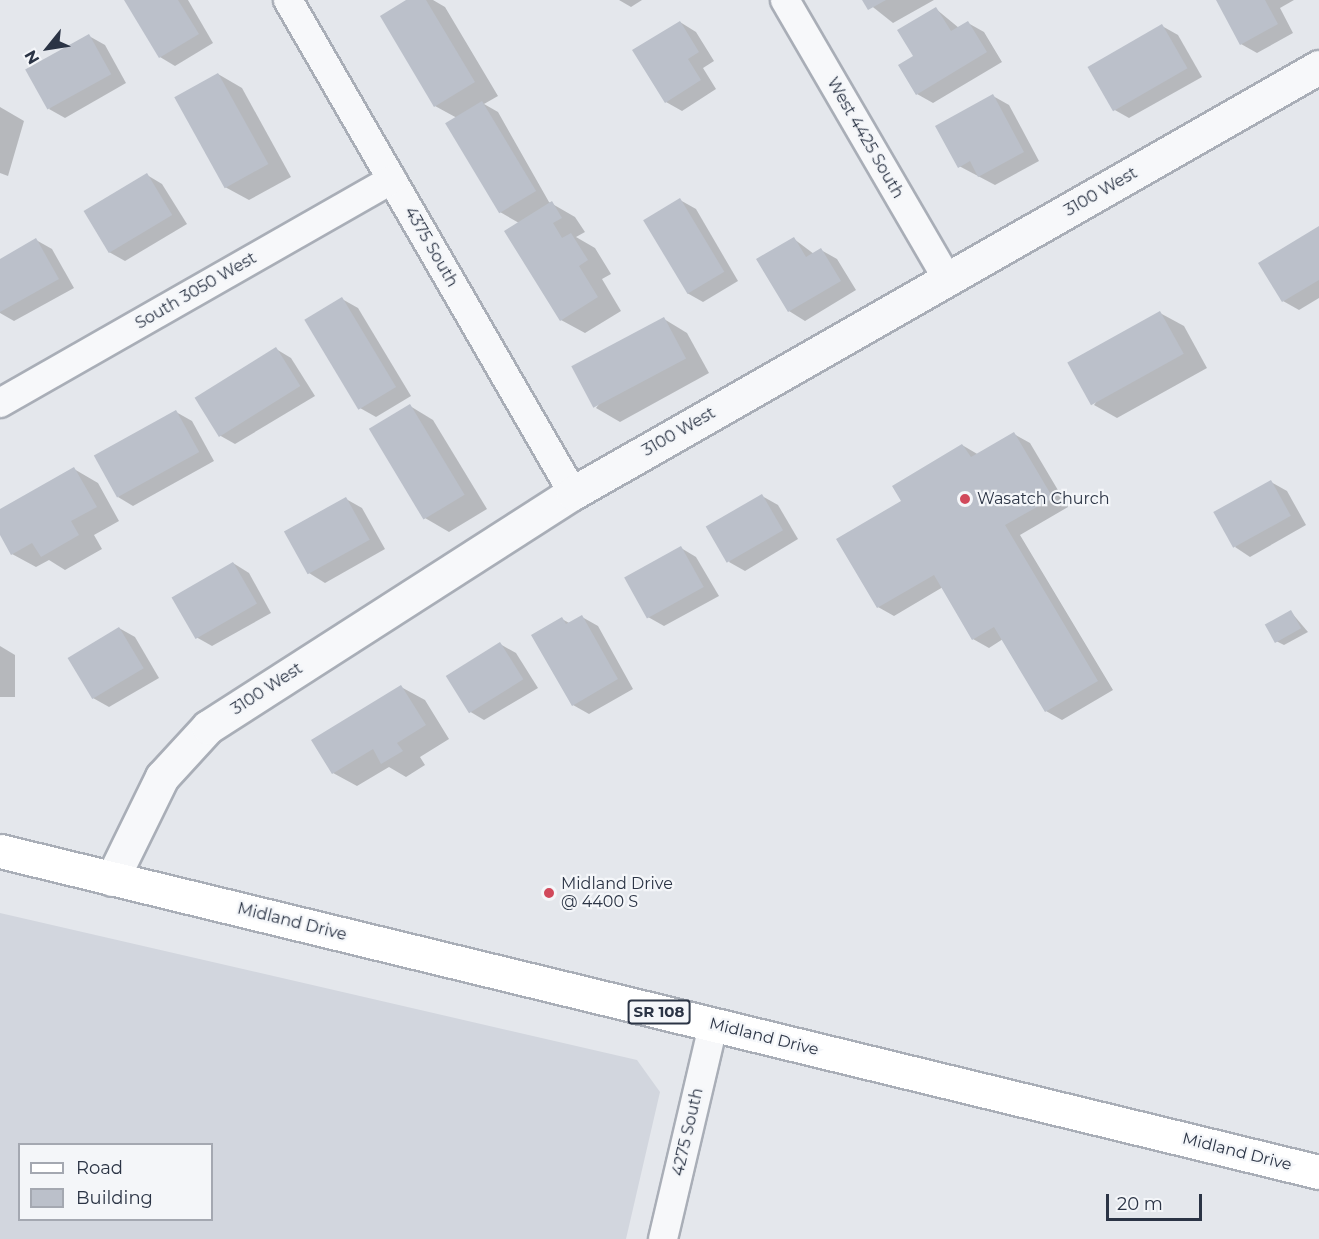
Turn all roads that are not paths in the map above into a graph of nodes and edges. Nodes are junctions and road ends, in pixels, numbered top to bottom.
1 (288, 0) edge
2 (785, 0) edge
3 (1319, 67) edge
4 (392, 179) junction
5 (945, 277) junction
6 (0, 404) edge
7 (573, 493) junction
8 (0, 851) edge
9 (112, 879) junction
10 (712, 1025) junction
11 (1319, 1172) edge
12 (663, 1239) edge

1 - 4 street, 4375 South
2 - 5 street, West 4425 South
3 - 5 street, 3100 West
4 - 6 street, South 3050 West
4 - 7 street, 4375 South
5 - 7 street, 3100 West
7 - 9 street, 3100 West
8 - 9 main road, Midland Drive / SR 108
9 - 10 main road, Midland Drive / SR 108
10 - 11 main road, Midland Drive / SR 108
10 - 12 street, 4275 South

